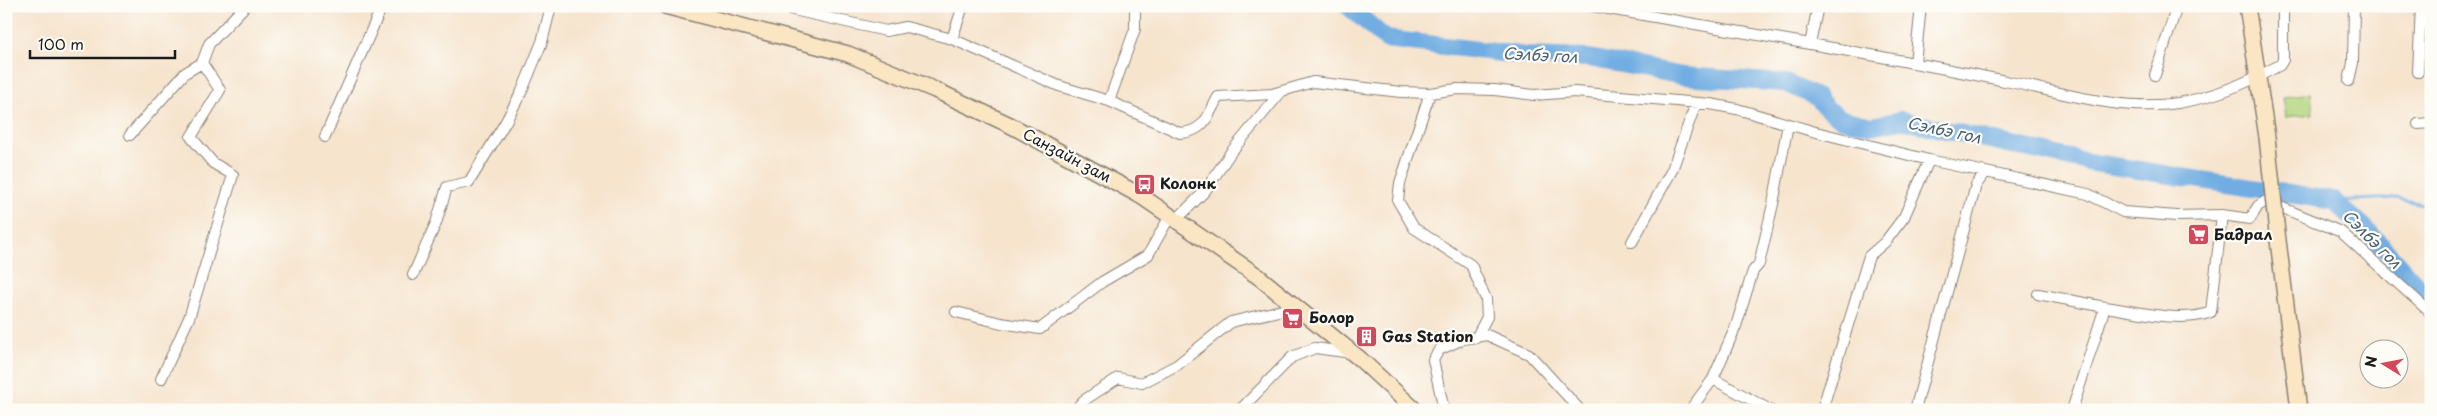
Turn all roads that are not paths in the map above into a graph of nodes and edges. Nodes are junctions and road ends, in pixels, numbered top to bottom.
1 (245, 6) edge
2 (382, 6) edge
3 (551, 6) edge
4 (665, 6) edge
5 (776, 6) edge
6 (962, 6) edge
7 (1135, 6) edge
8 (1592, 6) edge
9 (1818, 6) edge
10 (1921, 6) edge
11 (2177, 6) edge
12 (2247, 6) edge
13 (2282, 6) edge
14 (2354, 6) edge
15 (2421, 6) edge
16 (825, 11) edge
17 (952, 40) junction
18 (1810, 44) junction
19 (202, 63) junction
20 (1915, 63) junction
21 (2418, 72) dead end
22 (2155, 75) dead end
23 (2258, 77) junction
24 (2349, 82) dead end
25 (1281, 91) junction
26 (1430, 93) junction
27 (1109, 101) junction
28 (1696, 103) junction
29 (2431, 123) edge
30 (1788, 124) junction
31 (2418, 124) dead end
32 (130, 135) dead end
33 (324, 137) dead end
34 (1929, 160) junction
35 (1985, 173) junction
36 (2222, 215) junction
37 (1173, 218) junction
38 (1632, 242) dead end
39 (413, 275) dead end
40 (2038, 294) dead end
41 (1296, 307) junction
42 (2106, 307) junction
43 (956, 312) dead end
44 (2431, 313) edge
45 (1476, 338) junction
46 (1353, 353) junction
47 (160, 379) dead end
48 (1714, 379) junction
49 (1075, 410) edge
50 (1240, 410) edge
51 (1415, 410) edge
52 (1444, 410) edge
53 (1580, 410) edge
54 (1690, 410) edge
55 (1770, 410) edge
56 (1822, 410) edge
57 (1915, 410) edge
58 (2072, 410) edge
59 (2299, 410) edge

1 - 19 street
2 - 33 street
3 - 39 street
4 - 37 main road, Санзайн зам
5 - 16 street
6 - 17 street
7 - 27 street
8 - 18 street
9 - 18 street
10 - 20 street
11 - 22 street
12 - 23 main road
13 - 23 street
14 - 24 street
15 - 21 street
16 - 17 street
17 - 27 street
18 - 20 street
19 - 32 street
19 - 47 street
20 - 23 street
23 - 59 main road, bridge
25 - 26 street
25 - 27 street
25 - 37 street
26 - 28 street
26 - 45 street
28 - 30 street
28 - 38 street
29 - 31 street
30 - 34 street
30 - 48 street
34 - 35 street
34 - 56 street
35 - 36 street
35 - 57 street
36 - 42 street
36 - 44 street
37 - 41 main road, Санзайн зам
37 - 43 street
40 - 42 street
41 - 46 main road, Санзайн зам
41 - 49 street
42 - 58 street
45 - 52 street
45 - 53 street
46 - 50 street
46 - 51 main road, Санзайн зам
48 - 54 street
48 - 55 street

